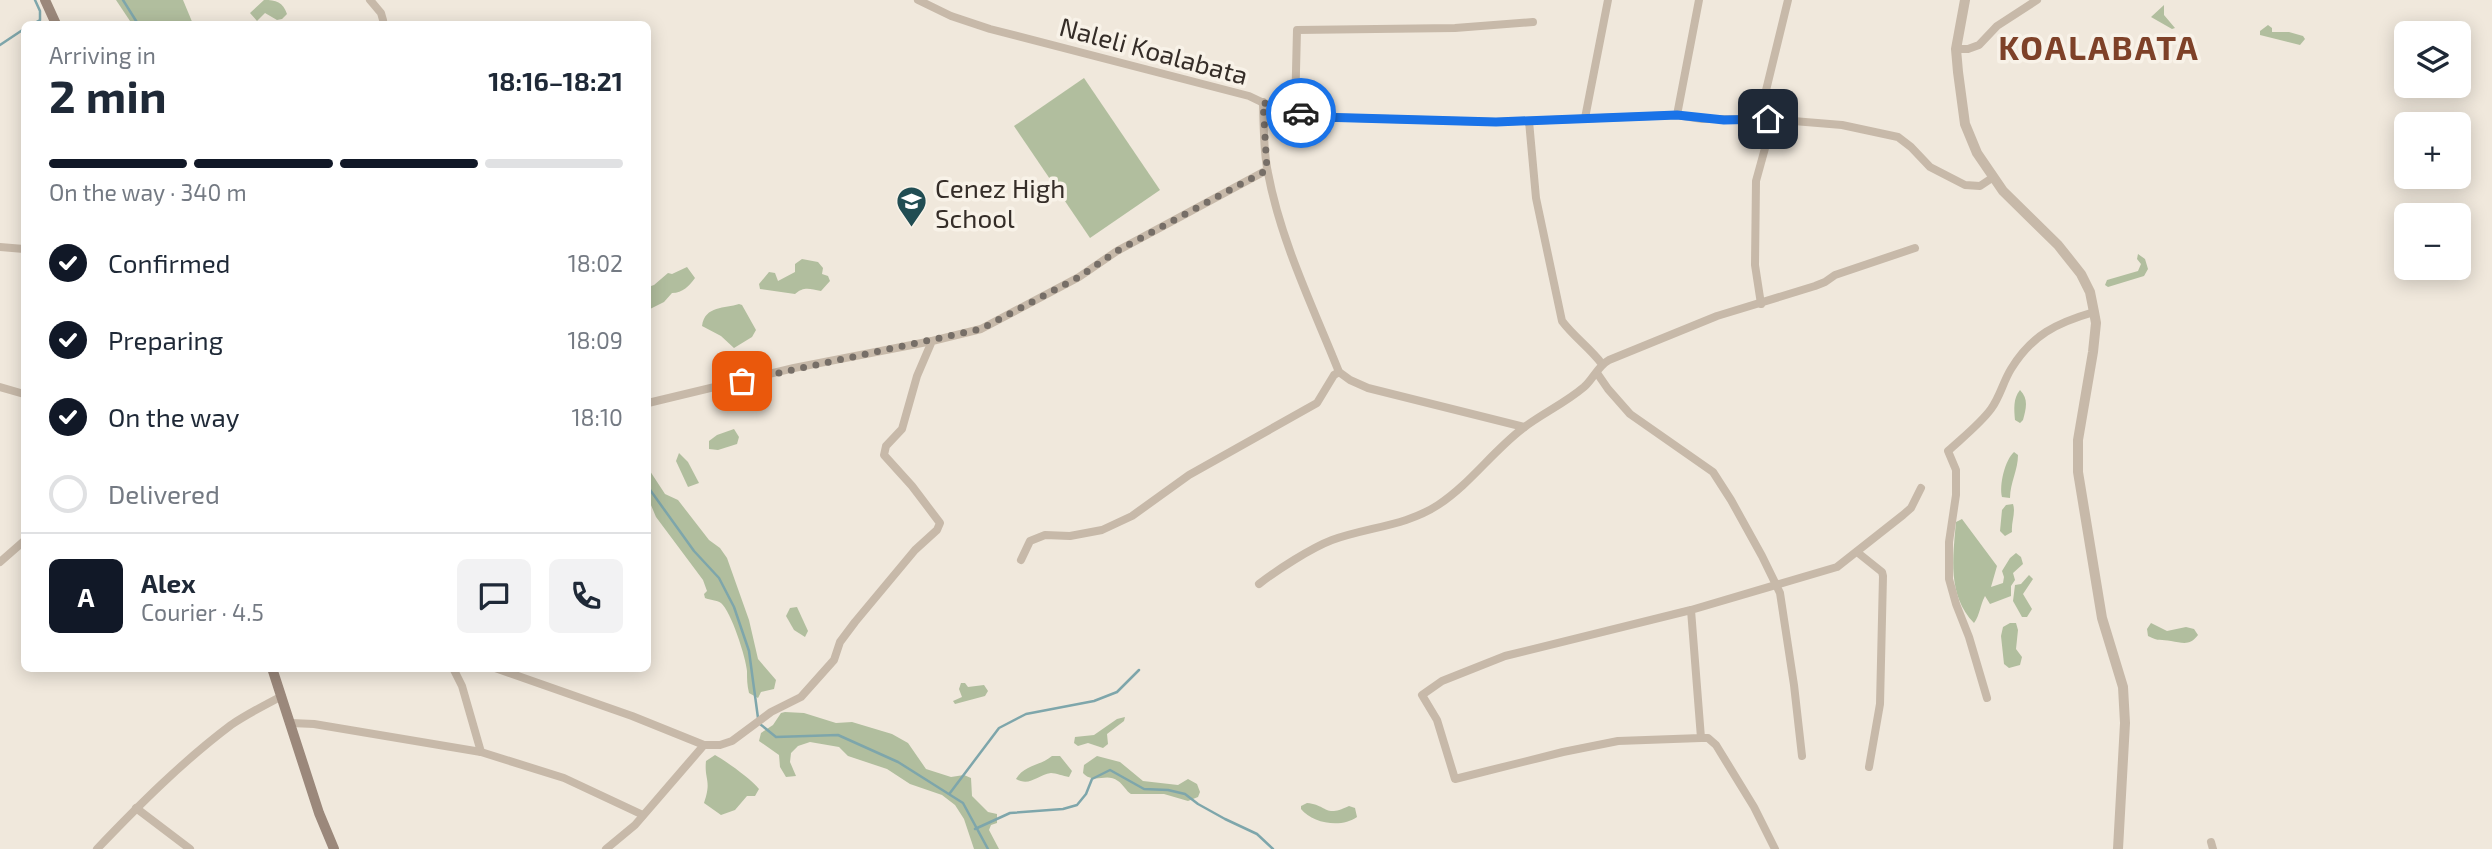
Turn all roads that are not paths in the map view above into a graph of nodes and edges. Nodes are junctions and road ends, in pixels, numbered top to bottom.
1 (46, 0) edge
2 (370, 0) edge
3 (918, 0) edge
4 (1608, 0) edge
5 (1699, 0) edge
6 (1788, 0) edge
7 (1965, 0) edge
8 (2037, 0) edge
9 (383, 20) dead end
10 (55, 21) edge
11 (1533, 22) dead end
12 (1956, 49) junction
13 (1263, 102) junction
14 (1295, 112) junction
15 (1677, 115) junction
16 (1586, 118) junction
17 (1763, 119) junction
18 (1529, 121) junction
19 (1267, 170) junction
20 (1992, 178) junction
21 (0, 247) edge
22 (1915, 248) dead end
23 (21, 249) edge
24 (1761, 304) junction
25 (2094, 312) junction
26 (932, 341) junction
27 (1602, 364) junction
28 (1339, 372) junction
29 (1597, 373) junction
30 (0, 387) edge
31 (21, 393) edge
32 (651, 403) edge
33 (1524, 427) junction
34 (1921, 488) dead end
35 (21, 544) edge
36 (1857, 552) junction
37 (1021, 560) dead end
38 (0, 562) edge
39 (1776, 583) junction
40 (1259, 584) dead end
41 (1691, 610) junction
42 (273, 672) edge
43 (455, 672) edge
44 (506, 672) edge
45 (282, 696) junction
46 (1987, 698) dead end
47 (291, 723) junction
48 (1701, 738) junction
49 (704, 745) junction
50 (481, 752) junction
51 (1802, 756) dead end
52 (1869, 767) dead end
53 (136, 808) junction
54 (643, 815) junction
55 (97, 849) edge
56 (190, 849) edge
57 (334, 849) edge
58 (606, 849) edge
59 (1775, 849) edge
60 (2118, 849) edge

1 - 10 main road
2 - 9 street
3 - 13 street, Naleli Koalabata
4 - 16 street
5 - 15 street
6 - 17 street
7 - 12 street
8 - 12 street
11 - 14 street
12 - 20 street
13 - 14 street, Naleli Koalabata
13 - 19 street
14 - 18 street, Naleli Koalabata
15 - 16 street, Naleli Koalabata
15 - 17 street, Naleli Koalabata
16 - 18 street, Naleli Koalabata
17 - 20 street, Naleli Koalabata
17 - 24 street
18 - 27 street
19 - 26 street
19 - 28 street
20 - 25 street
21 - 23 street
22 - 24 street
24 - 27 street
25 - 46 street
25 - 60 street
26 - 32 street
26 - 49 street
27 - 29 street
28 - 33 street
28 - 37 street
29 - 33 street
29 - 39 street
30 - 31 street
33 - 40 street
34 - 36 street
35 - 38 street
36 - 39 street
36 - 52 street
39 - 41 street
39 - 51 street
41 - 48 street
41 - 48 street
42 - 45 main road
43 - 50 street
44 - 49 street
45 - 47 main road
45 - 53 street
47 - 50 street
47 - 57 main road
48 - 59 street
49 - 54 street
50 - 54 street
53 - 55 street
53 - 56 street
54 - 58 street

